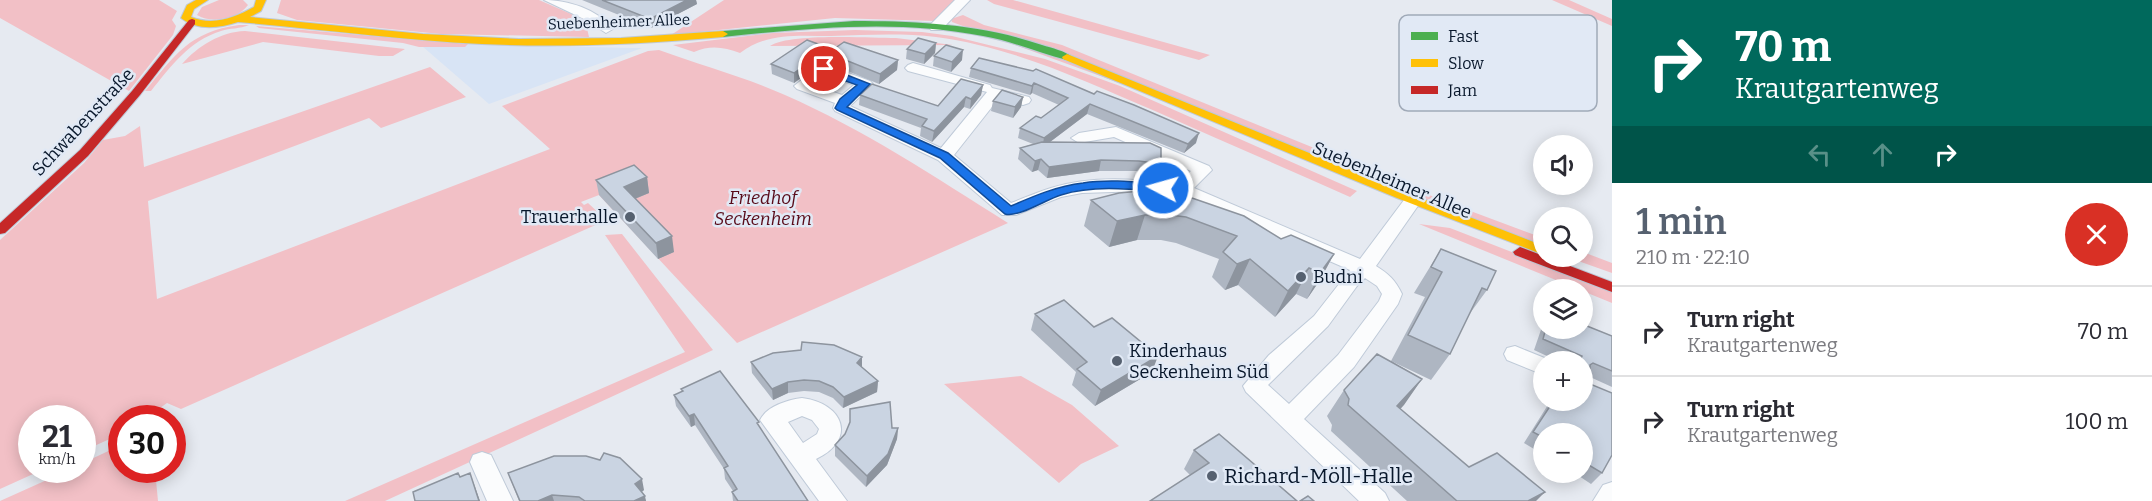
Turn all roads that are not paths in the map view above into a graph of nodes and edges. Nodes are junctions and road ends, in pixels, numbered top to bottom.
1 (175, 0) edge
2 (553, 0) edge
3 (963, 0) edge
4 (197, 3) edge
5 (259, 4) edge
6 (237, 19) junction
7 (192, 22) junction
8 (212, 24) junction
9 (302, 25) junction
10 (936, 27) junction
11 (606, 29) dead end
12 (163, 61) junction
13 (913, 68) dead end
14 (995, 92) junction
15 (1023, 100) edge
16 (844, 101) dead end
17 (1079, 138) dead end
18 (944, 156) junction
19 (1182, 190) junction
20 (1410, 204) junction
21 (0, 230) edge
22 (1533, 247) edge
23 (1588, 267) edge
24 (1364, 268) junction
25 (1612, 276) edge
26 (1612, 286) edge
27 (1515, 354) dead end
28 (1533, 362) edge
29 (1290, 419) junction
30 (801, 455) dead end
31 (482, 462) dead end
32 (1612, 493) edge
33 (500, 501) edge
34 (834, 501) edge
35 (1376, 501) edge
36 (1606, 501) edge

1 - 4 main road
2 - 11 street
3 - 10 street
4 - 7 main road
5 - 6 main road
5 - 9 main road, Suebenheimer Allee
6 - 8 main road
6 - 9 main road, Suebenheimer Allee
7 - 8 main road
7 - 12 main road, Schwabenstraße
8 - 12 main road, Schwabenstraße
9 - 10 main road, Suebenheimer Allee
10 - 20 main road, Suebenheimer Allee
12 - 21 main road, Schwabenstraße
13 - 14 street
14 - 15 street
14 - 18 street
16 - 18 street
17 - 19 street
18 - 19 street
19 - 24 street
20 - 22 main road, Suebenheimer Allee
20 - 24 street
20 - 26 main road, Suebenheimer Allee
23 - 25 main road
24 - 29 street
24 - 29 street
27 - 28 street
29 - 35 street
30 - 34 street
31 - 33 street
32 - 36 street

